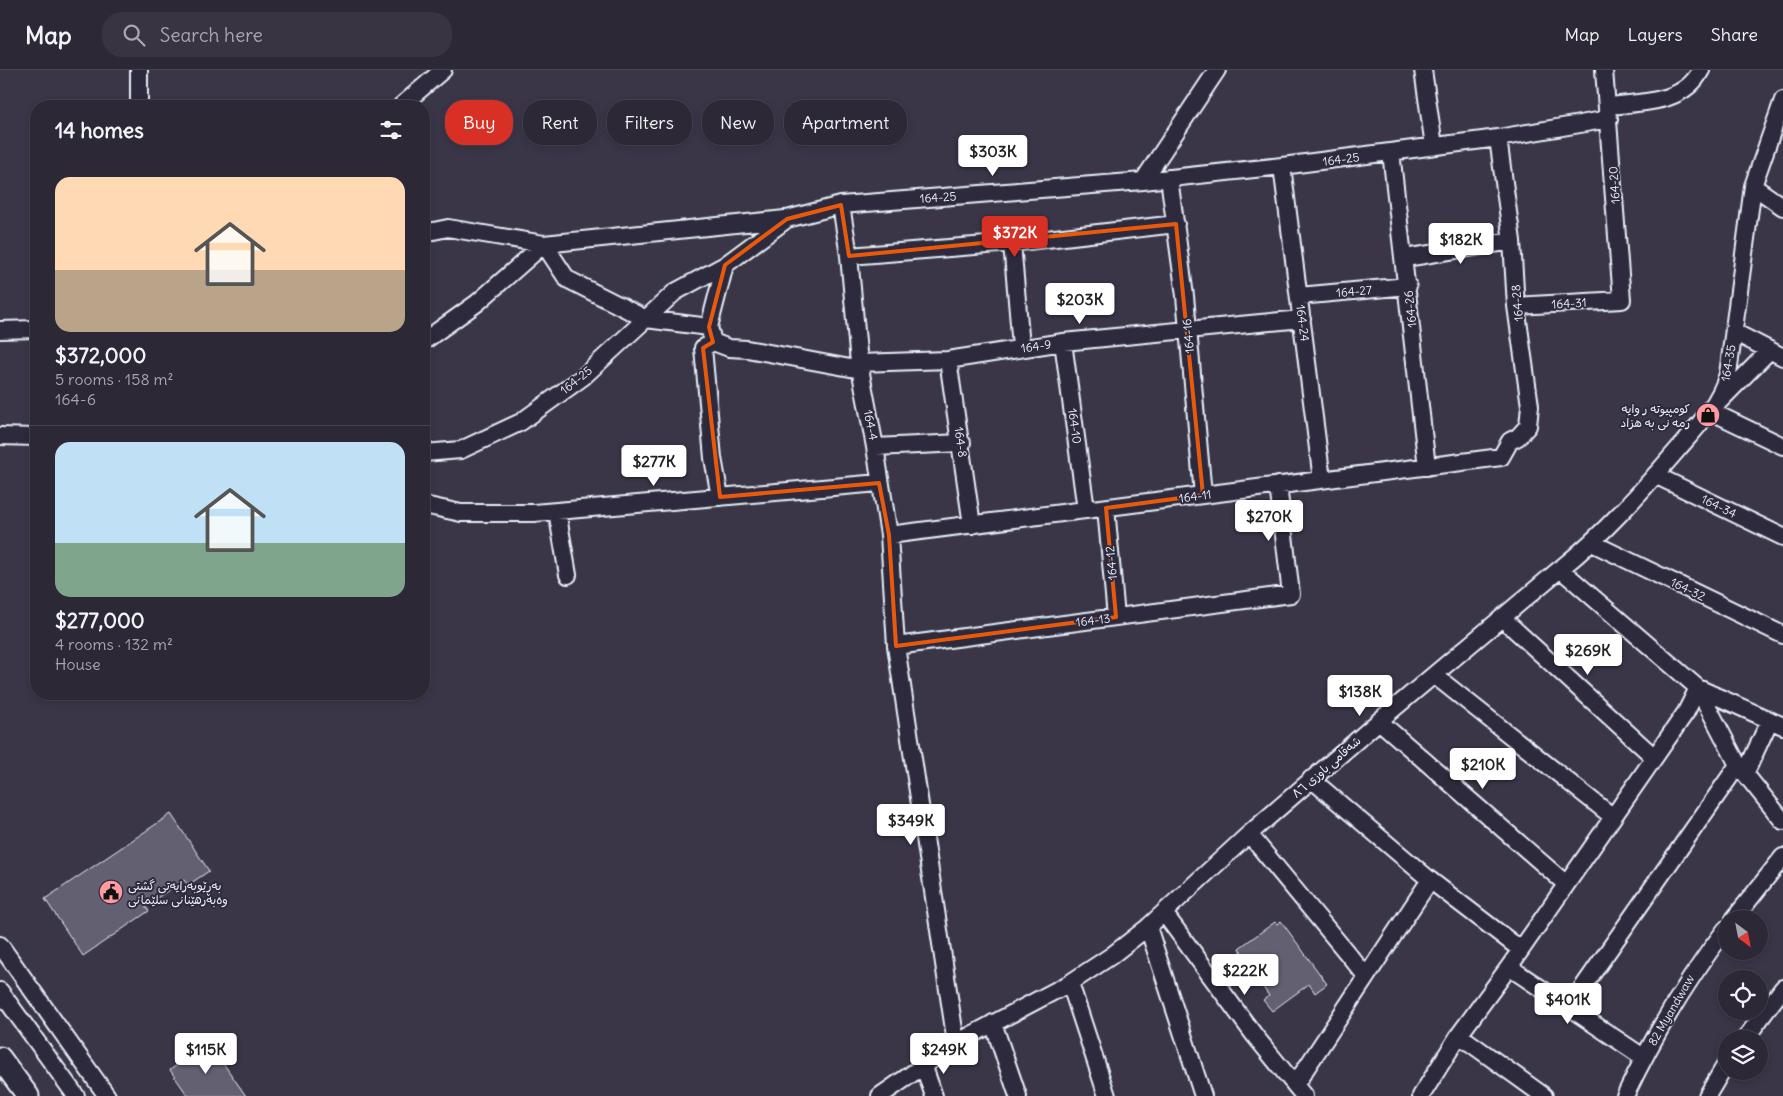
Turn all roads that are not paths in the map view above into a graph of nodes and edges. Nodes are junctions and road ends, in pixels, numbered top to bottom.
1 (139, 70) edge
2 (444, 70) edge
3 (1423, 70) edge
4 (1604, 70) edge
5 (1700, 70) edge
6 (1221, 71) edge
7 (139, 100) edge
8 (408, 100) edge
9 (1783, 100) edge
10 (1609, 113) junction
11 (1498, 138) junction
12 (1434, 146) junction
13 (1391, 152) junction
14 (1282, 166) junction
15 (1169, 178) junction
16 (1143, 181) junction
17 (1753, 186) junction
18 (841, 205) junction
19 (1783, 207) edge
20 (787, 218) junction
21 (1176, 224) junction
22 (430, 232) edge
23 (1512, 241) junction
24 (1012, 243) junction
25 (544, 244) junction
26 (849, 256) junction
27 (1405, 258) junction
28 (725, 265) junction
29 (1408, 286) junction
30 (1299, 296) junction
31 (1622, 300) joint
32 (1516, 306) junction
33 (646, 319) junction
34 (1302, 319) junction
35 (30, 329) edge
36 (1188, 329) junction
37 (0, 330) edge
38 (1734, 332) junction
39 (711, 335) junction
40 (430, 337) edge
41 (1063, 342) junction
42 (1021, 347) junction
43 (1776, 353) edge
44 (948, 360) junction
45 (860, 366) junction
46 (1710, 411) junction
47 (0, 436) edge
48 (30, 437) edge
49 (962, 443) junction
50 (1783, 446) edge
51 (875, 447) junction
52 (430, 453) edge
53 (1501, 457) joint
54 (1427, 467) junction
55 (1656, 476) junction
56 (1322, 480) junction
57 (879, 483) junction
58 (1278, 485) junction
59 (1203, 495) junction
60 (720, 497) junction
61 (430, 506) edge
62 (1106, 508) junction
63 (1086, 510) junction
64 (557, 511) junction
65 (972, 525) junction
66 (889, 535) junction
67 (1783, 537) edge
68 (1592, 543) junction
69 (1560, 569) junction
70 (568, 575) dead end
71 (1116, 617) junction
72 (1502, 618) junction
73 (1783, 636) edge
74 (896, 646) junction
75 (1434, 675) junction
76 (1698, 688) junction
77 (1379, 721) junction
78 (1776, 723) edge
79 (1654, 757) junction
80 (1742, 769) junction
81 (1311, 779) junction
82 (1612, 817) junction
83 (1783, 821) edge
84 (1249, 834) junction
85 (1783, 857) edge
86 (1430, 880) junction
87 (1566, 884) junction
88 (1741, 910) edge
89 (1164, 912) junction
90 (1148, 927) junction
91 (1718, 939) edge
92 (0, 945) edge
93 (1520, 950) junction
94 (1509, 967) junction
95 (1366, 976) junction
96 (1070, 983) junction
97 (1783, 988) edge
98 (0, 991) edge
99 (1568, 1007) junction
100 (993, 1023) junction
101 (1752, 1030) edge
102 (1459, 1035) junction
103 (956, 1043) junction
104 (1644, 1057) junction
105 (0, 1058) edge
106 (923, 1064) junction
107 (1718, 1077) edge
108 (1300, 1091) edge
109 (28, 1096) edge
110 (76, 1096) edge
111 (107, 1096) edge
112 (880, 1096) edge
113 (934, 1096) edge
114 (1018, 1096) edge
115 (1107, 1096) edge
116 (1203, 1096) edge
117 (1420, 1096) edge
118 (1544, 1096) edge
119 (1625, 1096) edge
120 (1707, 1096) edge

1 - 7 street
2 - 8 street
3 - 12 street
4 - 10 street, 164-20
5 - 10 street, 164-25
6 - 16 street
9 - 17 street, 164-35
10 - 11 street, 164-25
10 - 31 street, 164-20
11 - 12 street, 164-25
11 - 23 street, 164-28
12 - 13 street, 164-25
13 - 14 street, 164-25
13 - 27 street, 164-26
14 - 15 street, 164-25
14 - 30 street, 164-24
15 - 16 street, 164-25
15 - 21 street, 164-16
16 - 18 street, 164-25
17 - 19 street
17 - 38 street, 164-35
18 - 20 street, 164-25
18 - 26 street, 164-4
20 - 25 street
20 - 28 street, 164-25
21 - 24 street
21 - 36 street, 164-16
22 - 25 street
23 - 27 street
23 - 32 street, 164-28
24 - 26 street
24 - 42 street
25 - 33 street, 164-9
25 - 40 street
26 - 45 street, 164-4
27 - 29 street, 164-26
28 - 33 street, 164-25
28 - 39 street
29 - 30 street, 164-27
29 - 54 street, 164-26
30 - 34 street, 164-24
31 - 32 street, 164-31
32 - 53 street, 164-28
33 - 39 street, 164-9
33 - 52 street, 164-25
34 - 36 street, 164-9
34 - 56 street, 164-24
35 - 37 street
36 - 41 street, 164-9
36 - 59 street, 164-16
38 - 43 street
38 - 46 street, 164-35
39 - 45 street, 164-9
39 - 60 street
41 - 42 street, 164-9
41 - 63 street, 164-10
42 - 44 street, 164-9
43 - 46 street
44 - 45 street, 164-9
44 - 49 street, 164-8
45 - 51 street, 164-4
46 - 50 street
46 - 55 street, 164-35
47 - 48 street
49 - 51 street
49 - 65 street, 164-8
51 - 57 street, 164-4
53 - 54 street, 164-11
54 - 56 street, 164-11
55 - 67 street, 164-34
55 - 68 street, 164-35
56 - 58 street, 164-11
57 - 60 street
57 - 66 street, 164-4
58 - 59 street, 164-11
58 - 71 street, 164-13
59 - 62 street, 164-11
60 - 64 street
61 - 64 street
62 - 63 street, 164-11
62 - 71 street, 164-12
63 - 65 street, 164-11
64 - 70 street
65 - 66 street, 164-11
66 - 74 street, 164-4
68 - 69 street, 164-35
68 - 73 street, 164-32
69 - 72 street, شەقامی باوزی ٨٦
69 - 76 street
71 - 74 street, 164-13
72 - 75 street, شەقامی باوزی ٨٦
72 - 79 street
74 - 103 street, 164-4
75 - 77 street, شەقامی باوزی ٨٦
75 - 82 street
76 - 78 street
76 - 79 street
76 - 80 street
77 - 81 street, شەقامی باوزی ٨٦
77 - 87 street
78 - 80 street
79 - 82 street
80 - 83 street
80 - 99 street
81 - 84 street, شەقامی باوزی ٨٦
81 - 86 street
82 - 87 street
84 - 89 street, شەقامی باوزی ٨٦
84 - 95 street
85 - 88 street
86 - 93 street
86 - 95 street
87 - 93 street
89 - 90 street, شەقامی باوزی ٨٦
89 - 108 street
90 - 96 street, شەقامی باوزی ٨٦
90 - 116 street
91 - 104 street, 82 Myandwaw
92 - 111 street
93 - 94 street
94 - 99 street
94 - 102 street
95 - 108 street
96 - 100 street, شەقامی باوزی ٨٦
96 - 115 street
97 - 101 street
98 - 110 street
99 - 104 street
100 - 103 street, شەقامی باوزی ٨٦
100 - 114 street
102 - 117 street
102 - 118 street
103 - 106 street, شەقامی باوزی ٨٦
104 - 119 street, 82 Myandwaw
105 - 109 main road
106 - 112 street, شەقامی باوزی ٨٦
106 - 113 street
107 - 120 street

